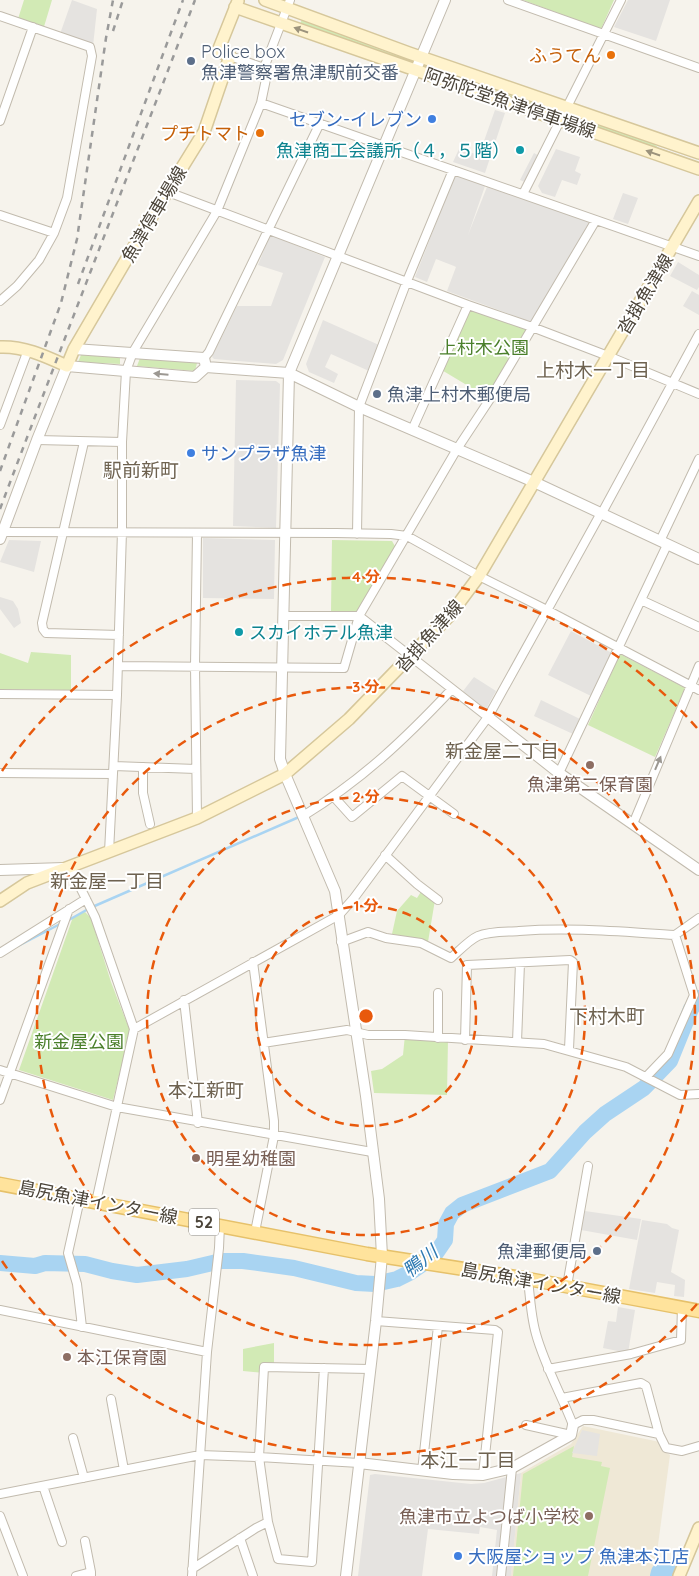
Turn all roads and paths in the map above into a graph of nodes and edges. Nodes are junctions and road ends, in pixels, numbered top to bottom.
1 (265, 0) edge
2 (445, 0) edge
3 (508, 0) edge
4 (621, 0) edge
5 (237, 4) edge
6 (288, 4) edge
7 (0, 16) edge
8 (281, 23) junction
9 (33, 27) junction
10 (604, 35) junction
11 (230, 56) junction
12 (422, 57) junction
13 (264, 68) junction
14 (699, 68) edge
15 (416, 70) junction
16 (261, 103) junction
17 (568, 107) junction
18 (0, 120) edge
19 (561, 121) junction
20 (320, 123) junction
21 (383, 146) junction
22 (699, 153) edge
23 (699, 168) edge
24 (453, 170) junction
25 (168, 192) junction
26 (523, 194) junction
27 (699, 201) edge
28 (217, 211) junction
29 (0, 215) edge
30 (596, 220) junction
31 (268, 230) junction
32 (54, 233) junction
33 (673, 247) junction
34 (338, 256) junction
35 (699, 256) edge
36 (407, 281) junction
37 (0, 301) edge
38 (468, 305) junction
39 (532, 327) junction
40 (699, 334) edge
41 (0, 347) edge
42 (74, 349) junction
43 (28, 350) junction
44 (133, 352) junction
45 (608, 356) junction
46 (205, 362) junction
47 (67, 366) junction
48 (126, 371) junction
49 (289, 373) junction
50 (672, 383) junction
51 (699, 394) edge
52 (0, 400) edge
53 (8, 403) junction
54 (359, 407) junction
55 (0, 425) edge
56 (412, 430) junction
57 (37, 440) junction
58 (84, 442) junction
59 (122, 442) junction
60 (457, 449) junction
61 (699, 459) edge
62 (534, 482) junction
63 (601, 513) junction
64 (122, 532) junction
65 (64, 533) junction
66 (198, 533) junction
67 (285, 534) junction
68 (357, 534) junction
69 (1, 535) edge
70 (406, 536) junction
71 (664, 543) junction
72 (699, 559) edge
73 (479, 576) junction
74 (641, 600) junction
75 (547, 610) junction
76 (283, 616) junction
77 (359, 616) junction
78 (699, 627) edge
79 (118, 635) junction
80 (618, 647) junction
81 (410, 657) junction
82 (118, 666) junction
83 (195, 666) junction
84 (699, 666) edge
85 (282, 668) junction
86 (691, 685) junction
87 (452, 689) junction
88 (699, 690) edge
89 (0, 694) edge
90 (117, 695) junction
91 (488, 717) junction
92 (143, 767) junction
93 (196, 769) junction
94 (114, 770) junction
95 (0, 773) edge
96 (559, 773) junction
97 (285, 774) junction
98 (430, 796) junction
99 (334, 797) junction
100 (454, 814) dead end
101 (303, 816) junction
102 (197, 818) junction
103 (150, 824) dead end
104 (633, 824) junction
105 (110, 852) junction
106 (386, 855) junction
107 (70, 867) junction
108 (0, 870) edge
109 (699, 870) edge
110 (86, 899) junction
111 (438, 900) dead end
112 (0, 901) edge
113 (69, 909) junction
114 (339, 915) junction
115 (699, 918) edge
116 (675, 935) junction
117 (341, 942) junction
118 (0, 953) edge
119 (253, 962) junction
120 (520, 963) junction
121 (438, 993) dead end
122 (184, 1000) junction
123 (134, 1029) junction
124 (356, 1032) junction
125 (438, 1038) junction
126 (465, 1040) junction
127 (517, 1042) junction
128 (263, 1043) junction
129 (568, 1050) junction
130 (0, 1070) edge
131 (11, 1073) junction
132 (646, 1078) junction
133 (699, 1094) edge
134 (0, 1100) edge
135 (117, 1108) junction
136 (198, 1122) junction
137 (274, 1136) junction
138 (372, 1152) junction
139 (588, 1166) dead end
140 (0, 1184) edge
141 (80, 1199) junction
142 (96, 1202) junction
143 (220, 1225) junction
144 (255, 1232) junction
145 (382, 1256) junction
146 (528, 1279) junction
147 (567, 1286) junction
148 (682, 1307) junction
149 (0, 1310) edge
150 (699, 1310) edge
151 (376, 1321) junction
152 (438, 1326) junction
153 (82, 1327) junction
154 (207, 1352) junction
155 (324, 1368) junction
156 (370, 1369) junction
157 (548, 1369) junction
158 (562, 1398) junction
159 (111, 1399) dead end
160 (526, 1426) dead end
161 (572, 1430) junction
162 (660, 1434) junction
163 (73, 1438) dead end
164 (699, 1446) edge
165 (200, 1455) junction
166 (259, 1456) junction
167 (319, 1460) junction
168 (358, 1463) junction
169 (512, 1468) junction
170 (124, 1470) junction
171 (422, 1470) junction
172 (483, 1475) junction
173 (84, 1478) junction
174 (42, 1486) junction
175 (0, 1494) edge
176 (0, 1516) edge
177 (268, 1522) junction
178 (699, 1528) edge
179 (240, 1538) junction
180 (85, 1541) dead end
181 (62, 1542) dead end
182 (694, 1552) edge
183 (192, 1572) edge
184 (91, 1574) edge
185 (23, 1576) edge
186 (76, 1576) edge
187 (254, 1576) edge
188 (346, 1576) edge
189 (502, 1576) edge
190 (680, 1576) edge

1 - 6 main road, 阿弥陀堂魚津停車場線
2 - 12 street
3 - 10 street
4 - 10 street
5 - 8 main road, 阿弥陀堂魚津停車場線
5 - 11 main road
6 - 8 street
6 - 12 main road, 阿弥陀堂魚津停車場線
7 - 9 street
8 - 13 street
15 -> 8 main road, 阿弥陀堂魚津停車場線
9 - 18 street
9 - 32 street
10 - 14 street
10 - 17 street
11 - 13 street
11 - 25 main road, 魚津停車場線
12 - 15 street
12 - 17 main road, 阿弥陀堂魚津停車場線
13 - 16 street
15 - 19 main road, 阿弥陀堂魚津停車場線
15 - 21 street
16 - 20 street
16 - 28 street
17 - 19 street
17 - 22 main road, 阿弥陀堂魚津停車場線
23 -> 19 main road, 阿弥陀堂魚津停車場線
19 - 26 street
20 - 21 street
20 - 31 street
21 - 24 street
21 - 34 street
24 - 26 street
24 - 36 street
25 - 28 street
25 - 42 main road, 魚津停車場線
26 - 30 street
27 - 33 main road, 沓掛魚津線
28 - 31 street
28 - 44 street
29 - 32 street
30 - 33 street
30 - 39 street
31 - 34 street
31 - 46 street
32 - 37 street
33 - 35 street
33 - 45 main road, 沓掛魚津線
34 - 36 street
34 - 49 street
36 - 38 street
36 - 54 street
38 - 39 street
38 - 56 street
39 - 45 street
39 - 60 street
40 - 50 street
41 - 43 main road
42 - 44 street
42 - 47 main road, 魚津停車場線
43 - 47 main road
43 - 53 street
44 - 46 street
44 - 48 street
45 - 50 street
45 - 62 main road, 沓掛魚津線
46 -> 48 street
46 - 49 street
47 - 48 street
47 - 57 street
48 - 59 street
49 - 54 street
49 - 67 street
50 - 51 street
50 - 63 street
52 - 53 street
53 - 55 street
54 - 56 street
54 - 68 street
56 - 60 street
57 - 58 street
57 - 69 street
58 - 59 street
58 - 65 street
59 - 64 street
60 - 62 street
60 - 70 street
61 - 71 street
62 - 63 street
62 - 73 main road, 沓掛魚津線
63 - 71 street
63 - 75 street
64 - 65 street
64 - 66 street
64 - 79 street
65 - 69 street
65 - 79 street
66 - 67 street
66 - 83 street
67 - 68 street
67 - 76 street
68 - 70 street
70 - 73 street
70 - 77 street
71 - 72 street
71 - 74 street
73 - 75 street
73 - 81 main road, 沓掛魚津線
74 - 78 street
74 - 80 street
75 - 80 street
75 - 91 street
76 - 77 street
76 - 85 street
77 - 81 street
77 - 85 street
79 - 82 street
80 - 86 street
80 - 96 street
81 - 87 street
81 - 97 main road, 沓掛魚津線
82 - 83 street
82 - 90 street
83 - 85 street
83 - 93 street
84 - 86 street
85 - 97 street
86 - 88 street
104 -> 86 street
87 - 91 street
87 - 99 street
89 - 90 street
90 - 94 street
91 - 96 street
91 - 98 street
92 - 93 street
92 - 94 street
92 - 103 street
93 - 102 street
94 - 95 street
94 - 105 street
96 - 104 street
97 - 101 street
97 - 102 main road, 沓掛魚津線
98 - 99 street
98 - 100 street
98 - 106 street
99 - 101 street
101 - 114 street
102 - 105 main road, 沓掛魚津線
104 - 109 street
105 - 107 main road, 沓掛魚津線
106 - 111 street
106 - 114 street
107 - 108 street
107 - 110 street
107 - 112 main road, 沓掛魚津線
110 - 113 street
110 - 123 street
113 - 118 street
113 - 131 street
114 - 117 street
114 - 119 street
115 - 116 street
116 - 117 street
116 - 132 street
117 - 124 street
119 - 122 street
119 - 128 street
120 - 126 street
120 - 127 street
120 - 129 street
121 - 125 street
122 - 123 street
122 - 136 street
123 - 135 street
124 - 125 street
124 - 128 street
124 - 138 street
125 - 126 street
126 - 127 street
127 - 129 street
128 - 137 street
129 - 132 street
130 - 131 street
131 - 134 street
131 - 135 street
132 - 133 street
135 - 136 street
135 - 142 street
136 - 137 street
137 - 138 street
137 - 144 street
138 - 145 street
139 - 147 street
140 - 141 main road, 島尻魚津インター線 / 52
141 - 142 main road, 島尻魚津インター線 / 52
141 - 153 street
142 - 143 main road, 島尻魚津インター線 / 52
143 - 144 main road, 島尻魚津インター線 / 52
143 - 154 street
144 - 145 main road, 島尻魚津インター線 / 52
145 - 146 main road, 島尻魚津インター線 / 52
145 - 151 street
146 - 147 main road, 島尻魚津インター線 / 52
146 - 157 street
147 - 148 main road, 島尻魚津インター線 / 52
148 - 150 main road, 島尻魚津インター線 / 52
148 - 157 street
149 - 153 street
151 - 152 street
151 - 156 street
152 - 171 street
152 - 172 street
153 - 154 street
154 - 165 street
155 - 156 street
155 - 166 street
155 - 167 street
156 - 168 street
157 - 158 street
158 - 161 street
158 - 162 street
159 - 170 street
160 - 161 street
161 - 162 street
161 - 169 street
162 - 164 street
163 - 173 street
165 - 166 street
165 - 170 street
165 - 183 street
166 - 167 street
166 - 177 street
167 - 168 street
167 - 177 street
168 - 171 street
168 - 188 street
169 - 172 street
169 - 189 street
170 - 173 street
171 - 172 street
173 - 174 street
174 - 175 street
174 - 181 street
176 - 185 street
177 - 179 street
178 - 182 main road
179 - 183 street
179 - 187 street
180 - 184 street
182 - 190 main road
184 - 186 street

